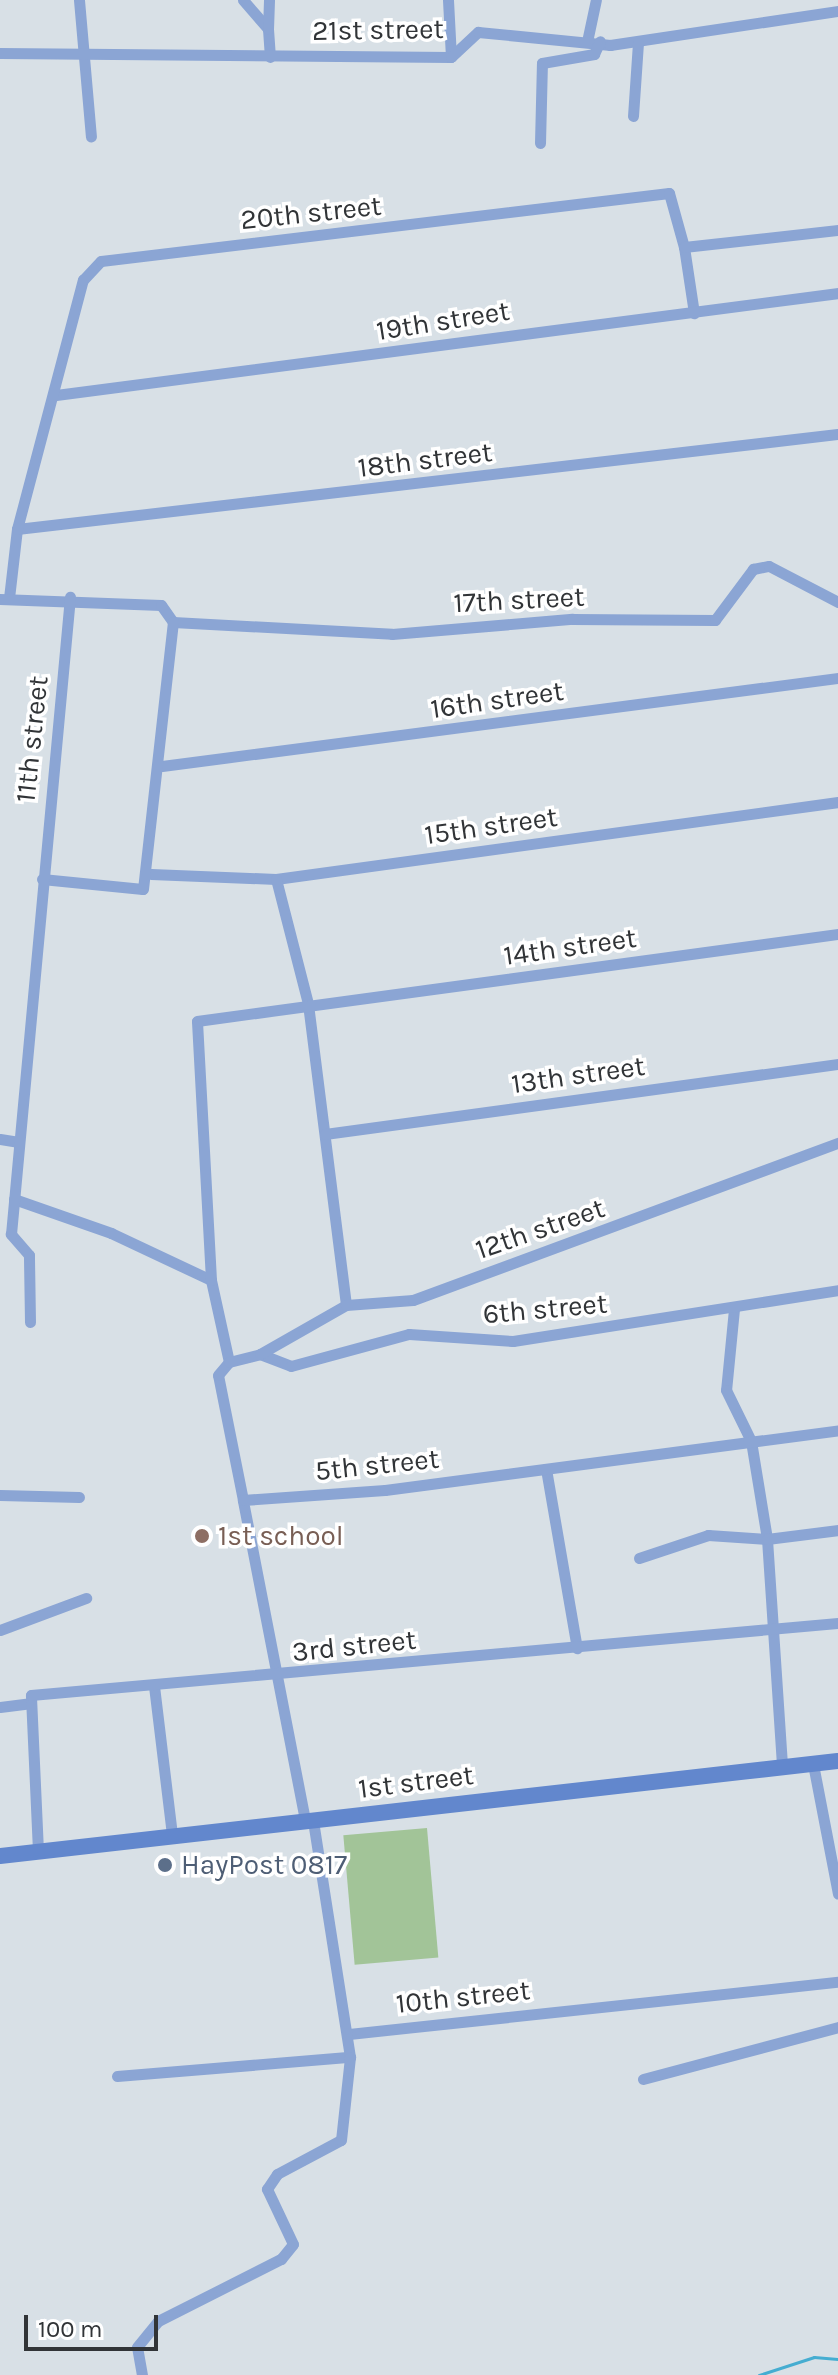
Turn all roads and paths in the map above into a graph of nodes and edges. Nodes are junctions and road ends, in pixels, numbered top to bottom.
1 (79, 0) edge
2 (243, 0) edge
3 (269, 0) edge
4 (448, 0) edge
5 (596, 0) edge
6 (838, 11) edge
7 (268, 29) junction
8 (594, 39) junction
9 (638, 43) junction
10 (0, 53) edge
11 (81, 57) junction
12 (270, 57) junction
13 (451, 57) junction
14 (633, 116) dead end
15 (91, 136) dead end
16 (540, 143) dead end
17 (838, 230) edge
18 (684, 247) junction
19 (838, 293) edge
20 (694, 313) junction
21 (56, 395) junction
22 (838, 434) edge
23 (17, 529) junction
24 (70, 597) junction
25 (4, 598) edge
26 (836, 602) edge
27 (173, 622) junction
28 (838, 678) edge
29 (162, 766) junction
30 (838, 802) edge
31 (151, 874) junction
32 (42, 879) junction
33 (276, 879) junction
34 (838, 934) edge
35 (308, 1004) junction
36 (838, 1064) edge
37 (325, 1134) junction
38 (0, 1139) edge
39 (19, 1142) junction
40 (838, 1143) edge
41 (14, 1199) junction
42 (211, 1280) junction
43 (838, 1290) edge
44 (346, 1305) junction
45 (734, 1309) junction
46 (30, 1322) dead end
47 (260, 1354) junction
48 (229, 1362) junction
49 (838, 1430) edge
50 (751, 1441) junction
51 (546, 1469) junction
52 (0, 1495) edge
53 (79, 1497) dead end
54 (243, 1500) junction
55 (838, 1530) edge
56 (767, 1539) junction
57 (639, 1558) dead end
58 (86, 1598) dead end
59 (838, 1623) edge
60 (0, 1630) edge
61 (773, 1630) junction
62 (577, 1648) junction
63 (281, 1678) junction
64 (154, 1686) junction
65 (26, 1704) junction
66 (0, 1707) edge
67 (838, 1761) edge
68 (813, 1764) junction
69 (782, 1766) junction
70 (309, 1820) junction
71 (172, 1834) junction
72 (38, 1851) junction
73 (0, 1856) edge
74 (838, 1894) edge
75 (838, 1982) edge
76 (838, 2027) edge
77 (349, 2034) junction
78 (350, 2057) junction
79 (117, 2076) dead end
80 (643, 2079) dead end
81 (142, 2375) edge

1 - 11 street
2 - 7 street
3 - 7 street
4 - 13 street
5 - 8 street
6 - 9 street, 21st street
7 - 12 street
8 - 9 street, 21st street
8 - 13 street, 21st street
8 - 16 street
9 - 14 street
10 - 11 street, 21st street
11 - 12 street, 21st street
11 - 15 street
12 - 13 street, 21st street
17 - 18 street
18 - 20 street
18 - 21 street, 20th street
19 - 20 street, 19th street
20 - 21 street, 19th street
21 - 23 street, 20th street
22 - 23 street, 18th street
23 - 25 street, 20th street
24 - 25 street
24 - 27 street
24 - 32 street, 11th street
26 - 27 street, 17th street
27 - 29 street
28 - 29 street, 16th street
29 - 31 street
30 - 33 street, 15th street
31 - 32 street
31 - 33 street, 15th street
32 - 39 street, 11th street
33 - 35 street
34 - 35 street, 14th street
35 - 37 street
35 - 42 street, 14th street
36 - 37 street, 13th street
37 - 44 street
38 - 39 street
39 - 41 street, 11th street
40 - 44 street, 12th street
41 - 42 street
41 - 46 street, 11th street
42 - 48 street
43 - 45 street, 6th street
44 - 47 street, 12th street
45 - 47 street, 6th street
45 - 50 street
47 - 48 street
48 - 54 street
49 - 50 street, 5th street
50 - 51 street, 5th street
50 - 56 street
51 - 54 street, 5th street
51 - 62 street
52 - 53 street
54 - 63 street
55 - 56 street
56 - 57 street
56 - 61 street
58 - 60 street
59 - 61 street, 3rd street
61 - 62 street, 3rd street
61 - 69 street
62 - 63 street, 3rd street
63 - 64 street, 3rd street
63 - 70 street
64 - 65 street, 3rd street
64 - 71 street
65 - 66 street
65 - 72 street
67 - 68 main road, 1st street
68 - 69 main road, 1st street
68 - 74 street
69 - 70 main road, 1st street
70 - 71 main road, 1st street
70 - 77 street
71 - 72 main road, 1st street
72 - 73 main road, 1st street
75 - 77 street, 10th street
76 - 80 street
77 - 78 street
78 - 79 street
78 - 81 street

